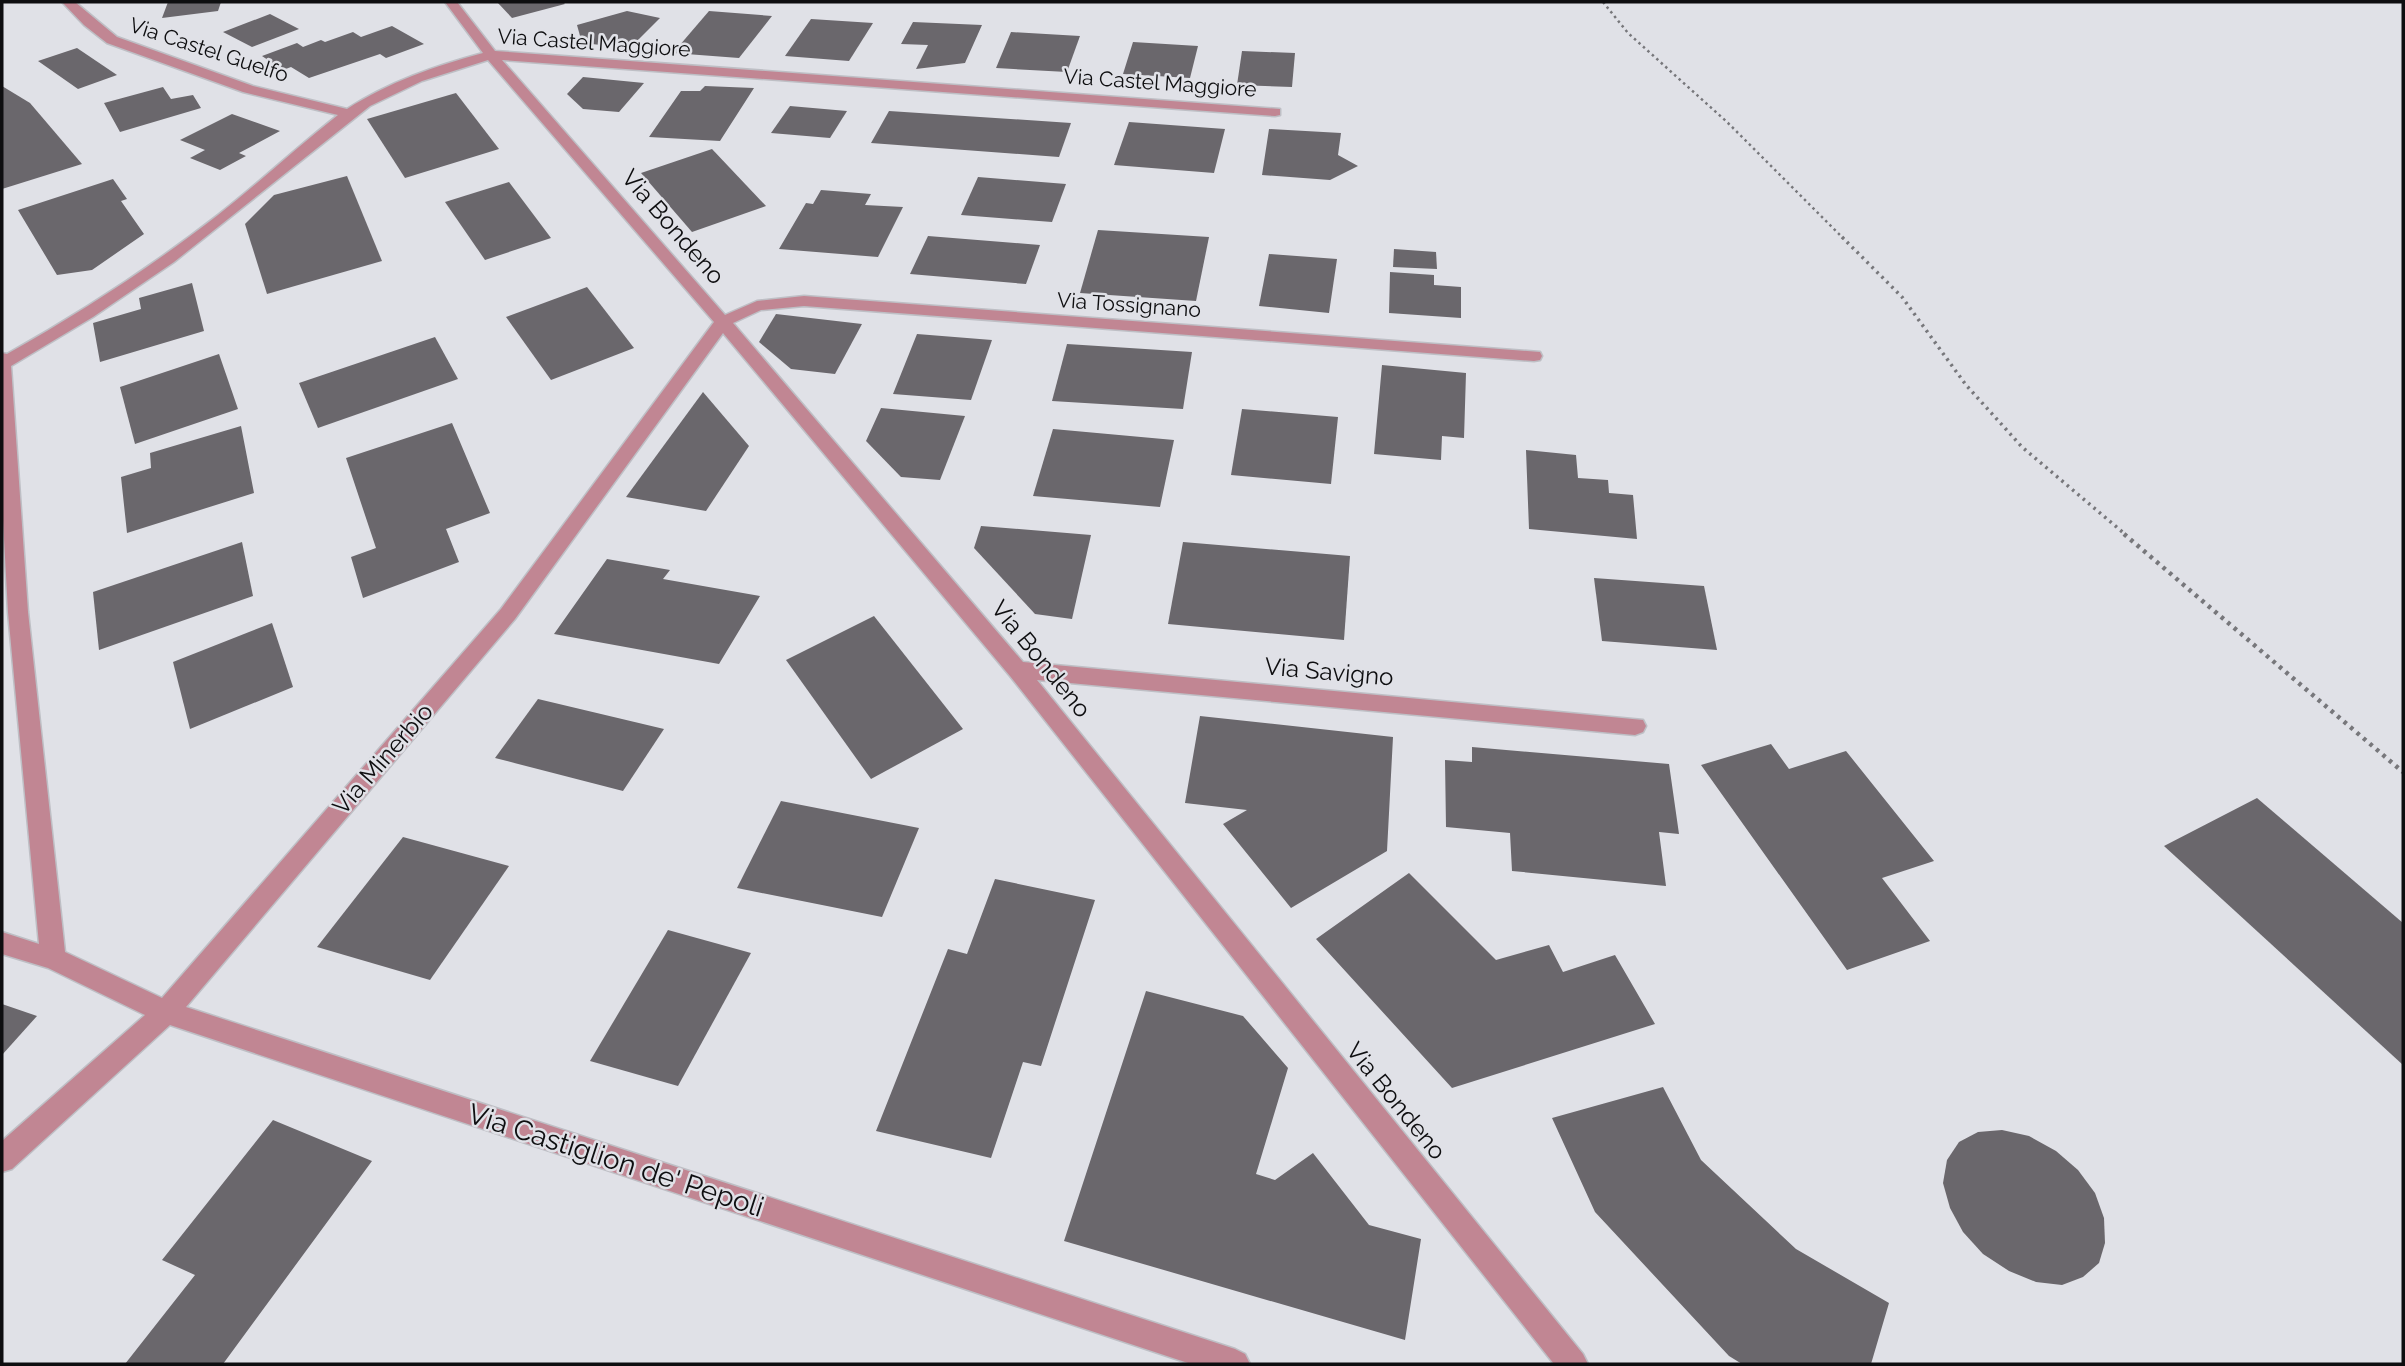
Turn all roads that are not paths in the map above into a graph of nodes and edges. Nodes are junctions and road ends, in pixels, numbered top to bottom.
1 (68, 2) edge
2 (451, 2) edge
3 (491, 55) junction
4 (1275, 112) dead end
5 (349, 114) junction
6 (723, 322) junction
7 (1534, 356) dead end
8 (2, 361) edge
9 (1017, 670) junction
10 (1635, 726) dead end
11 (2, 943) edge
12 (53, 959) junction
13 (166, 1012) junction
14 (2, 1158) edge
15 (1235, 1364) edge
16 (1573, 1364) edge

1 - 5 street, Via Castel Guelfo
2 - 3 street, Via Bondeno
3 - 4 street, Via Castel Maggiore
3 - 5 street, Via Castel Maggiore
3 - 6 street, Via Bondeno
5 - 8 street, Via Castel Maggiore
6 - 7 street, Via Tossignano
6 - 9 street, Via Bondeno
6 - 13 street, Via Minerbio
8 - 12 street
9 - 10 street, Via Savigno
9 - 16 street, Via Bondeno
11 - 12 street, Via Castiglion de' Pepoli
12 - 13 street, Via Castiglion de' Pepoli
13 - 14 street, Via Minerbio
13 - 15 street, Via Castiglion de' Pepoli

